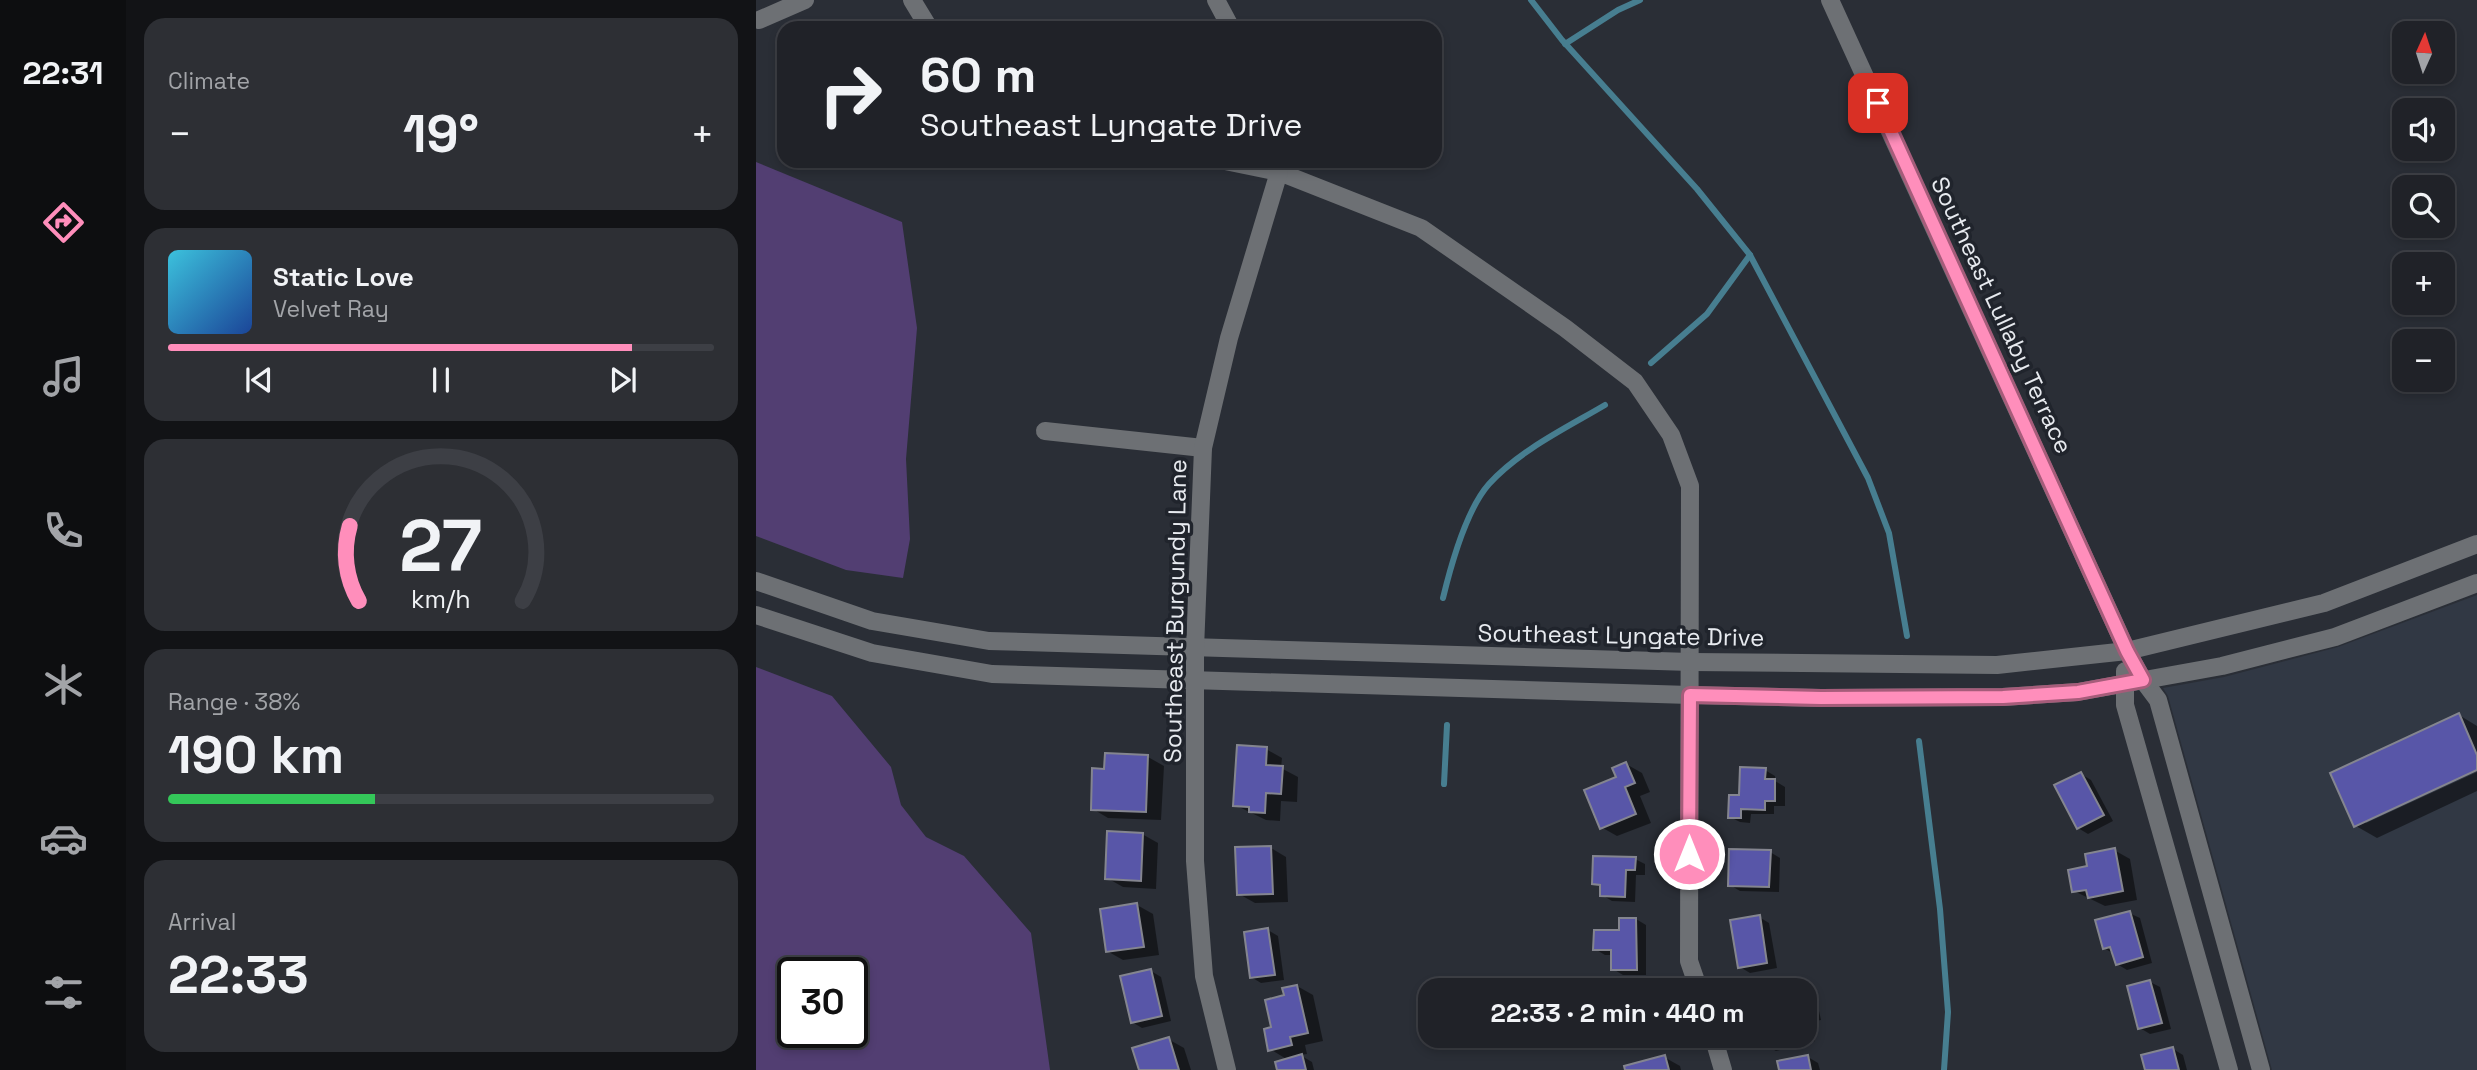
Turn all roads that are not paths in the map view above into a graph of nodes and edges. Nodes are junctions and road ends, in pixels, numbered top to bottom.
1 (805, 0) edge
2 (912, 0) edge
3 (1216, 0) edge
4 (1830, 0) edge
5 (759, 20) dead end
6 (925, 21) edge
7 (1227, 21) edge
8 (1278, 168) edge
9 (1280, 168) edge
10 (1045, 431) dead end
11 (1203, 448) junction
12 (2477, 544) edge
13 (756, 581) edge
14 (2477, 583) edge
15 (756, 615) edge
16 (1195, 649) junction
17 (2127, 651) junction
18 (1691, 663) junction
19 (2143, 680) junction
20 (1195, 681) junction
21 (2124, 684) junction
22 (1690, 695) junction
23 (2224, 938) junction
24 (2194, 946) junction
25 (1695, 978) edge
26 (1717, 1048) edge
27 (1227, 1070) edge
28 (1723, 1070) edge
29 (2230, 1070) edge
30 (2261, 1070) edge

1 - 5 street
2 - 6 street
3 - 7 street
4 - 17 street, Southeast Lullaby Terrace
8 - 11 street, Southeast Burgundy Lane
9 - 18 street
10 - 11 street
11 - 16 street, Southeast Burgundy Lane
12 - 17 street, Southeast Lyngate Drive
13 - 16 street, Southeast Lyngate Drive
14 - 19 street
15 - 20 street
16 - 18 street, Southeast Lyngate Drive
16 - 20 street, Southeast Burgundy Lane
17 - 18 street, Southeast Lyngate Drive
17 - 19 street, Southeast Lullaby Terrace
17 - 21 street
18 - 22 street
19 - 21 street
19 - 23 street, Southeast Lullaby Terrace
20 - 22 street
20 - 27 street, Southeast Burgundy Lane
21 - 22 street
21 - 24 street
22 - 25 street
23 - 24 street
23 - 30 street, Southeast Lullaby Terrace
24 - 29 street
26 - 28 street

